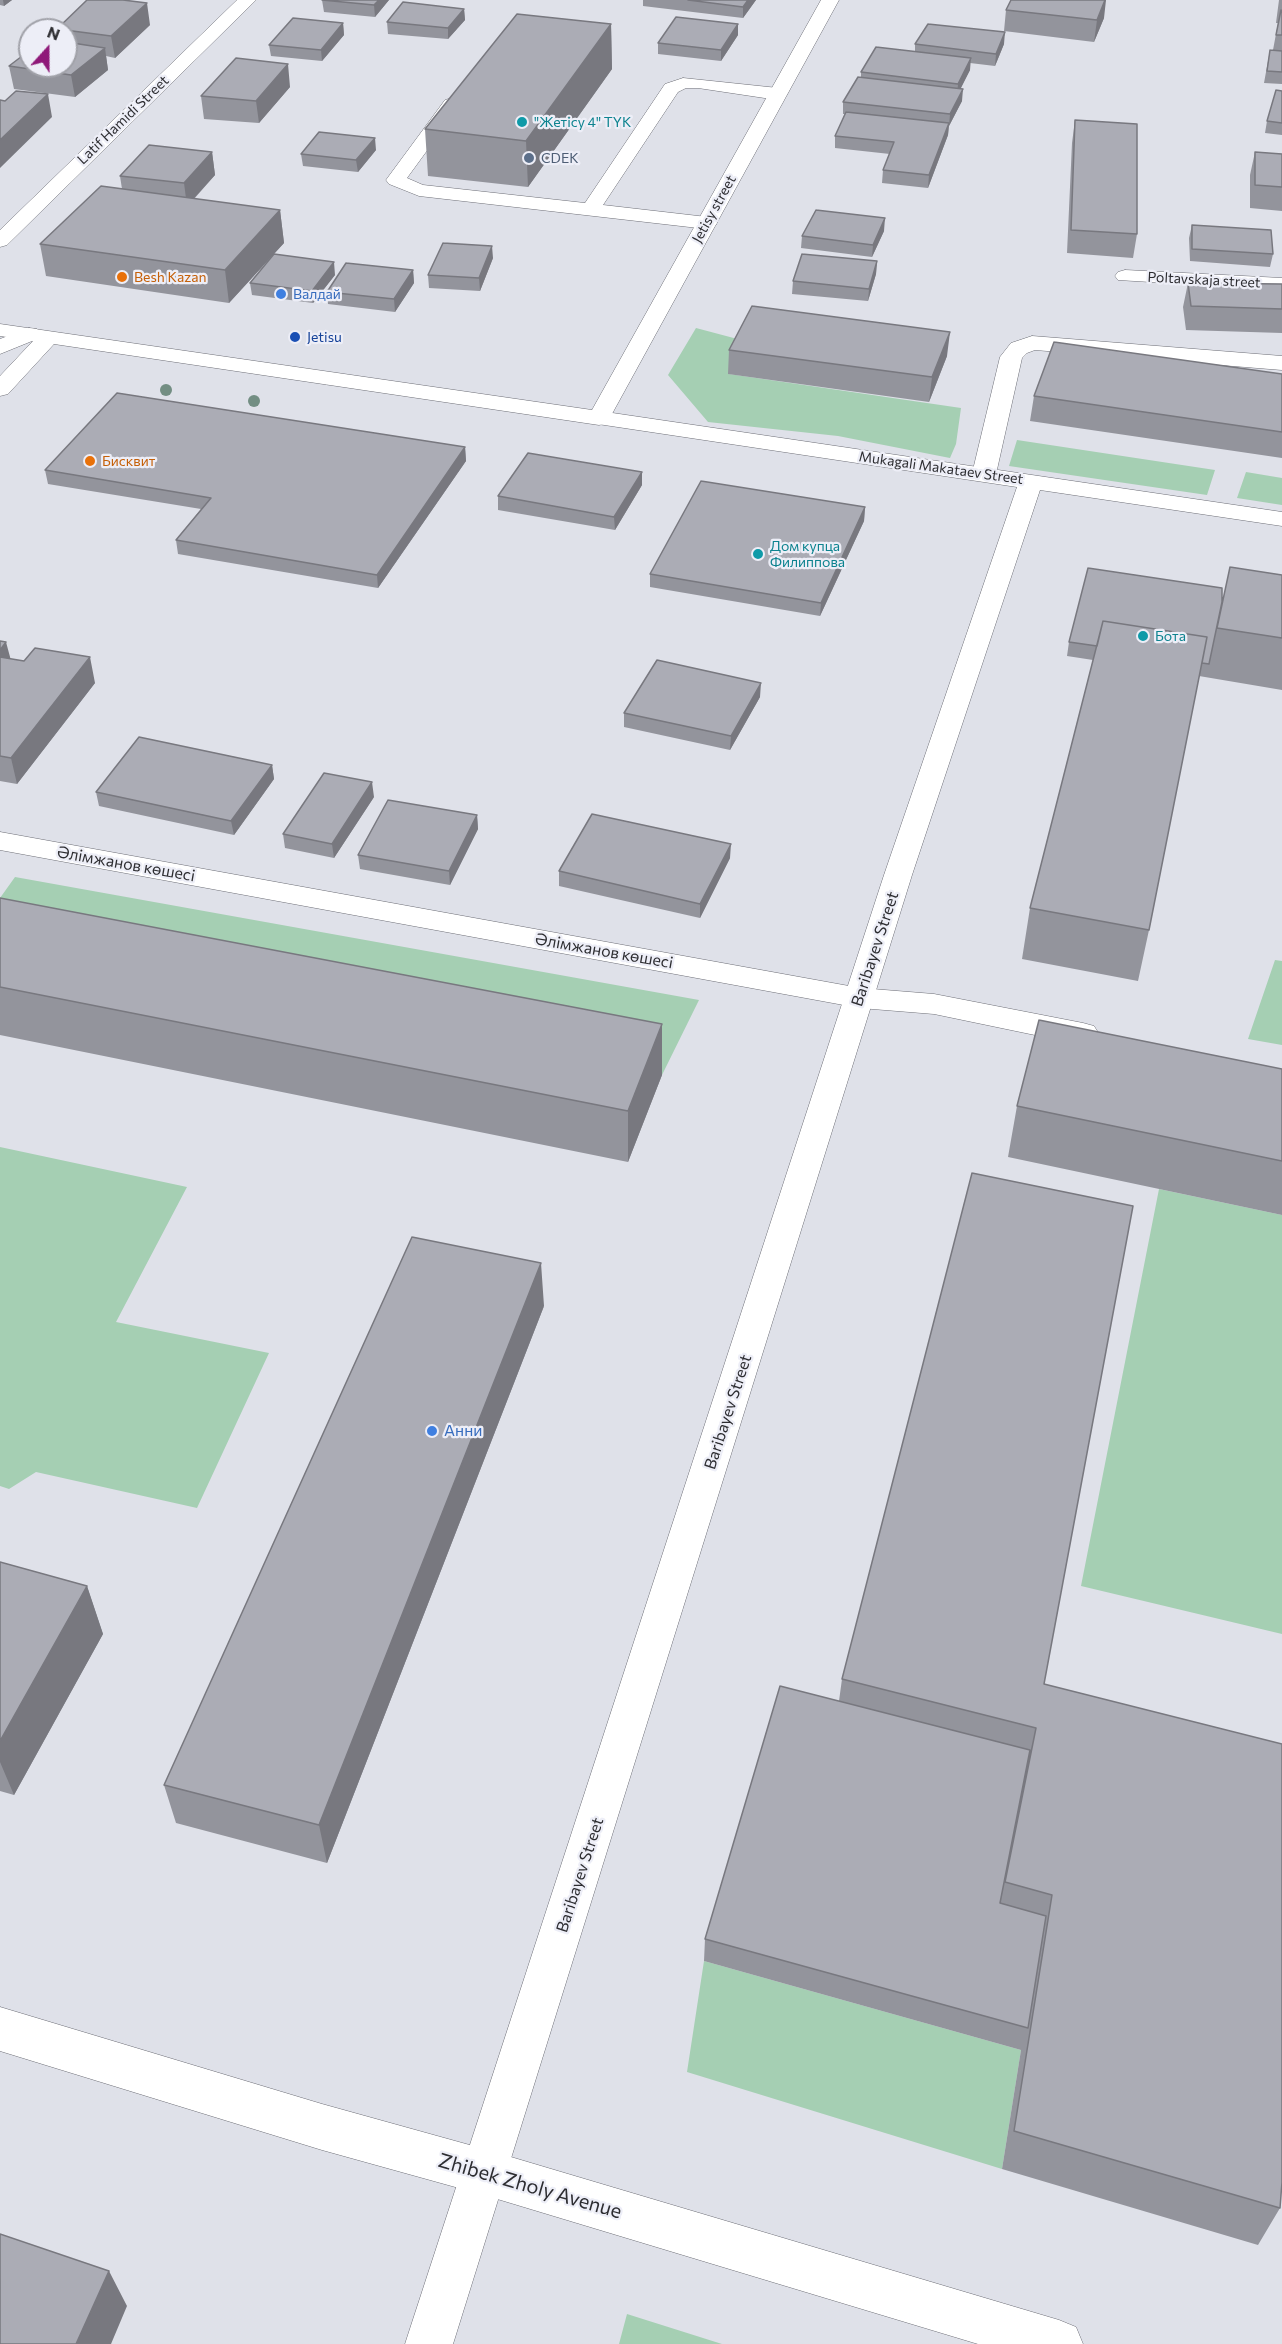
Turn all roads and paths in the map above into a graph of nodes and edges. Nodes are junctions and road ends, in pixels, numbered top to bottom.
1 (247, 0) edge
2 (830, 0) edge
3 (459, 93) edge
4 (778, 94) junction
5 (591, 209) junction
6 (707, 223) junction
7 (0, 241) edge
8 (1125, 276) dead end
9 (1282, 284) edge
10 (0, 330) edge
11 (39, 335) junction
12 (0, 347) edge
13 (1282, 363) edge
14 (0, 389) edge
15 (599, 418) junction
16 (984, 474) junction
17 (1031, 481) junction
18 (1282, 519) edge
19 (0, 841) edge
20 (860, 998) junction
21 (1107, 1039) edge
22 (0, 2029) edge
23 (484, 2172) junction
24 (429, 2344) edge
25 (1059, 2344) edge

1 - 7 street, Latif Hamidi Street
2 - 4 street, Jetisy street
3 - 5 street
4 - 5 street
4 - 6 street, Jetisy street
5 - 6 street
6 - 15 street, Jetisy street
8 - 9 street, Poltavskaja street
10 - 11 street, Mukagali Makataev Street
11 - 12 street
11 - 14 street
11 - 15 street, Mukagali Makataev Street
13 - 16 street
15 - 16 street, Mukagali Makataev Street
16 - 17 street, Mukagali Makataev Street
17 - 18 street, Mukagali Makataev Street
17 - 20 street, Baribayev Street
19 - 20 street, Әлімжанов көшесі
20 - 21 street, Әлімжанов көшесі
20 - 23 street, Baribayev Street
22 - 23 street, Zhibek Zholy Avenue
23 - 24 street, Baribayev Street
23 - 25 street, Zhibek Zholy Avenue

